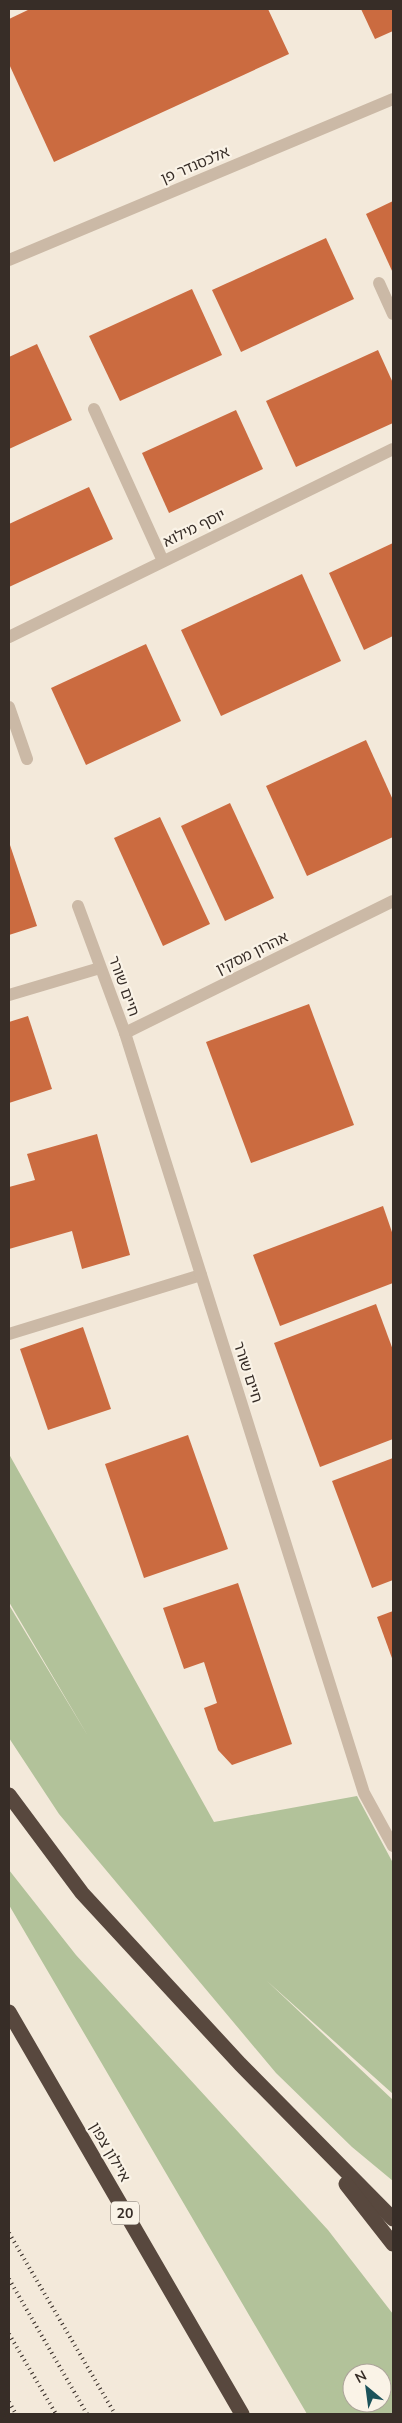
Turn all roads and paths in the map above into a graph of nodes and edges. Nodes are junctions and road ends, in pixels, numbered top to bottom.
1 (393, 99) edge
2 (9, 260) edge
3 (379, 283) dead end
4 (393, 314) edge
5 (94, 409) dead end
6 (393, 450) edge
7 (163, 561) junction
8 (9, 636) edge
9 (9, 707) edge
10 (27, 759) dead end
11 (393, 901) edge
12 (78, 906) dead end
13 (100, 968) junction
14 (9, 995) edge
15 (124, 1033) junction
16 (201, 1275) junction
17 (9, 1334) edge
18 (9, 1795) edge
19 (393, 1846) edge
20 (9, 2012) edge
21 (305, 2131) junction
22 (393, 2219) edge
23 (393, 2244) edge
24 (242, 2414) edge

1 - 2 street, אלכסנדר פן
3 - 4 street
5 - 7 street
6 - 7 street, יוסף מילוא
7 - 8 street, יוסף מילוא
9 - 10 street
11 - 15 street, אהרון מסקין
12 - 13 street, חיים שורר
13 - 14 street
13 - 15 street, חיים שורר
15 - 16 street, חיים שורר
16 - 17 street
16 - 19 street, חיים שורר
18 - 21 highway
20 - 24 highway, איילון צפון / 20
21 - 22 highway
21 - 23 highway

